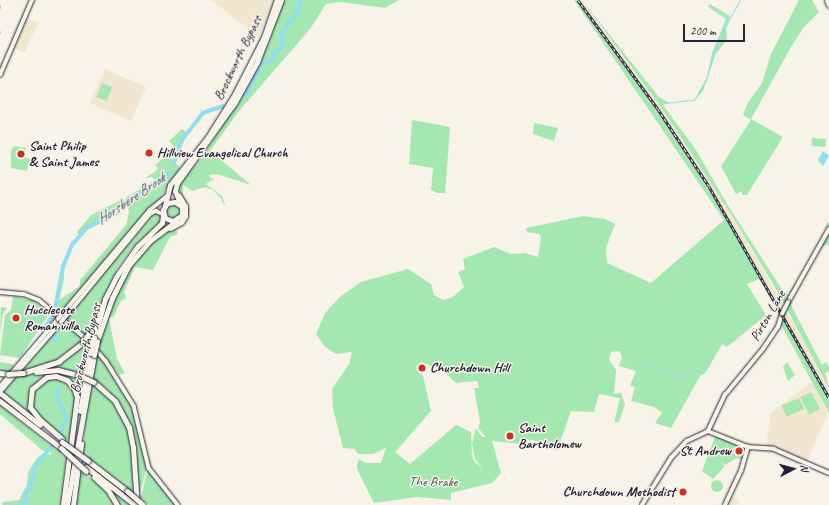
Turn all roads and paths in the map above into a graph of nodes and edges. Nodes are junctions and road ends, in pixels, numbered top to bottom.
1 (32, 0) edge
2 (277, 0) edge
3 (281, 0) edge
4 (827, 0) edge
5 (829, 5) edge
6 (0, 75) edge
7 (177, 184) junction
8 (166, 197) junction
9 (180, 205) junction
10 (164, 206) junction
11 (150, 210) junction
12 (163, 215) junction
13 (176, 220) junction
14 (829, 229) edge
15 (159, 234) junction
16 (124, 242) junction
17 (0, 292) edge
18 (106, 299) junction
19 (60, 320) junction
20 (95, 340) junction
21 (92, 354) junction
22 (23, 373) junction
23 (0, 374) edge
24 (0, 387) edge
25 (87, 390) junction
26 (0, 392) edge
27 (1, 402) edge
28 (708, 431) junction
29 (62, 440) junction
30 (748, 447) junction
31 (86, 469) junction
32 (829, 473) edge
33 (63, 505) edge
34 (68, 505) edge
35 (73, 505) edge
36 (117, 505) edge
37 (136, 505) edge
38 (143, 505) edge
39 (178, 505) edge
40 (642, 505) edge
41 (725, 505) edge

1 - 6 street
2 - 8 highway, Brockworth Bypass
3 - 7 highway, Brockworth Bypass
4 - 5 highway
7 - 9 highway
7 - 15 highway
8 - 10 highway, Brockworth Bypass
8 - 11 street
9 - 10 highway
9 - 13 highway
10 - 11 street
10 - 12 highway
11 - 16 street
12 - 13 highway
12 - 16 street
12 - 18 highway, Brockworth Bypass
13 - 15 highway, Brockworth Bypass
14 - 28 street, Pirton Lane, bridge
15 - 20 highway, Brockworth Bypass
16 - 19 street, bridge
17 - 39 street
18 - 20 highway, Brockworth Bypass
18 - 22 highway, bridge
19 - 24 street
19 - 26 street
20 - 21 highway, Brockworth Bypass, bridge
21 - 25 highway, Brockworth Bypass
21 - 33 highway, Brockworth Bypass
22 - 23 highway, bridge
22 - 37 highway, bridge
25 - 34 highway, Brockworth Bypass
25 - 35 highway
26 - 29 highway
27 - 31 highway, bridge
28 - 30 street
28 - 40 street
29 - 33 highway
29 - 38 highway, bridge
30 - 32 street
30 - 41 street
31 - 36 highway
31 - 37 highway

